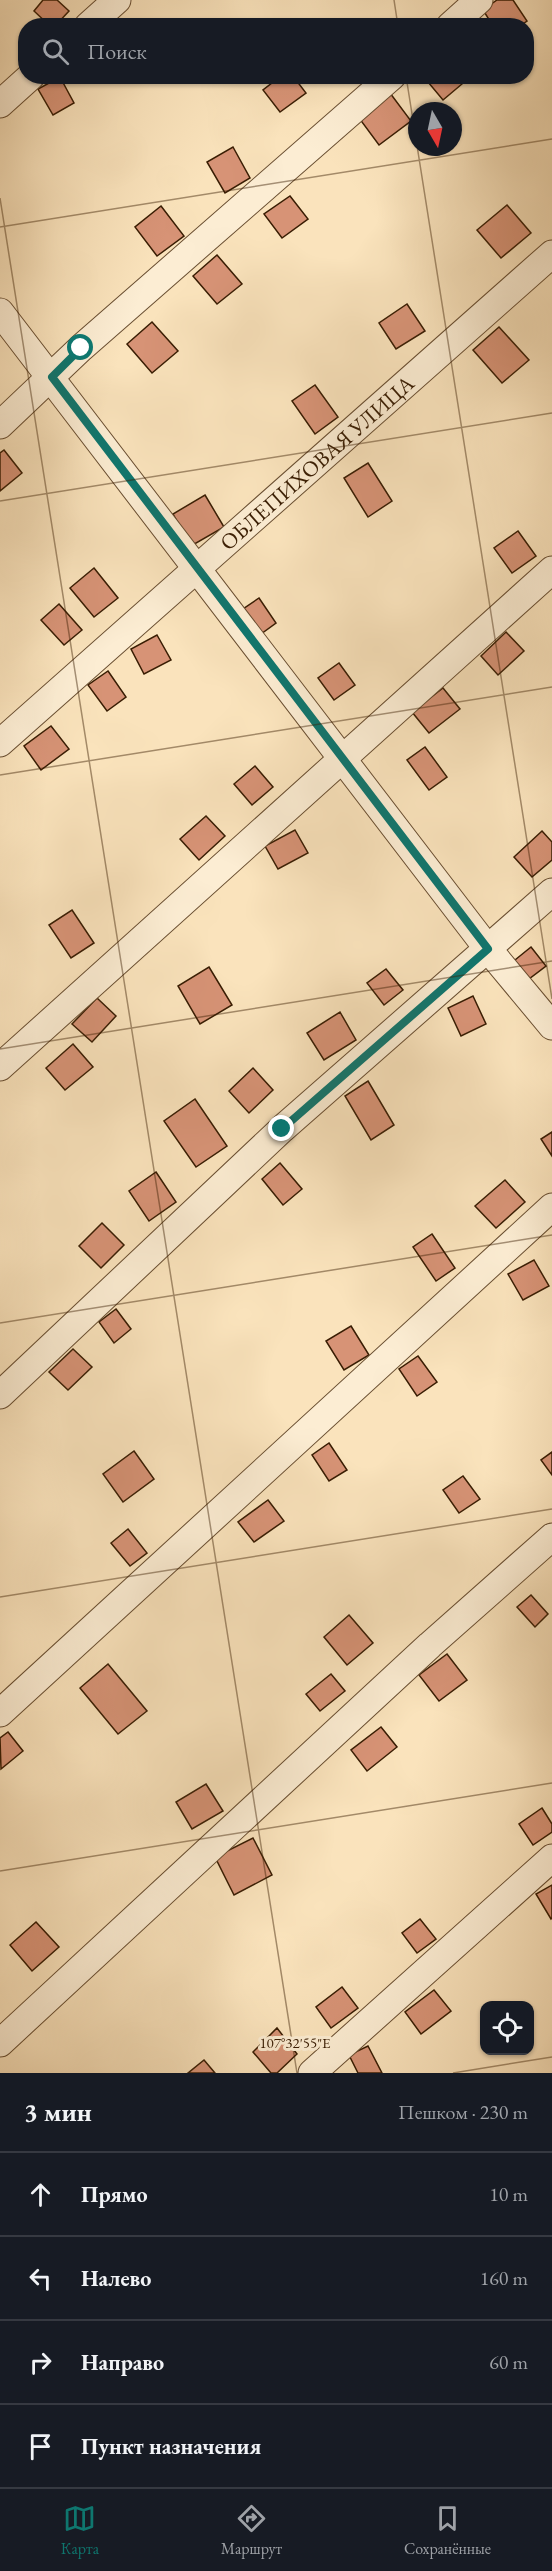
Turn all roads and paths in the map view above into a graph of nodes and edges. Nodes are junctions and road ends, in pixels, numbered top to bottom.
1 (117, 0) edge
2 (479, 0) edge
3 (97, 18) edge
4 (459, 18) edge
5 (22, 84) edge
6 (383, 84) edge
7 (0, 104) edge
8 (552, 254) edge
9 (0, 312) edge
10 (52, 377) junction
11 (0, 425) edge
12 (196, 568) junction
13 (552, 570) edge
14 (0, 742) edge
15 (341, 758) junction
16 (552, 892) edge
17 (488, 949) junction
18 (552, 1026) edge
19 (0, 1067) edge
20 (552, 1207) edge
21 (0, 1395) edge
22 (552, 1537) edge
23 (0, 1713) edge
24 (552, 1858) edge
25 (0, 2043) edge
26 (312, 2073) edge

1 - 3 street
2 - 4 street
5 - 7 street
6 - 10 street
8 - 12 street, ОБЛЕПИХОВАЯ УЛИЦА
9 - 10 street
10 - 11 street
10 - 12 street
12 - 14 street, ОБЛЕПИХОВАЯ УЛИЦА
12 - 15 street
13 - 15 street
15 - 17 street
15 - 19 street
16 - 17 street
17 - 18 street
17 - 21 street
20 - 23 street
22 - 25 street
24 - 26 street

